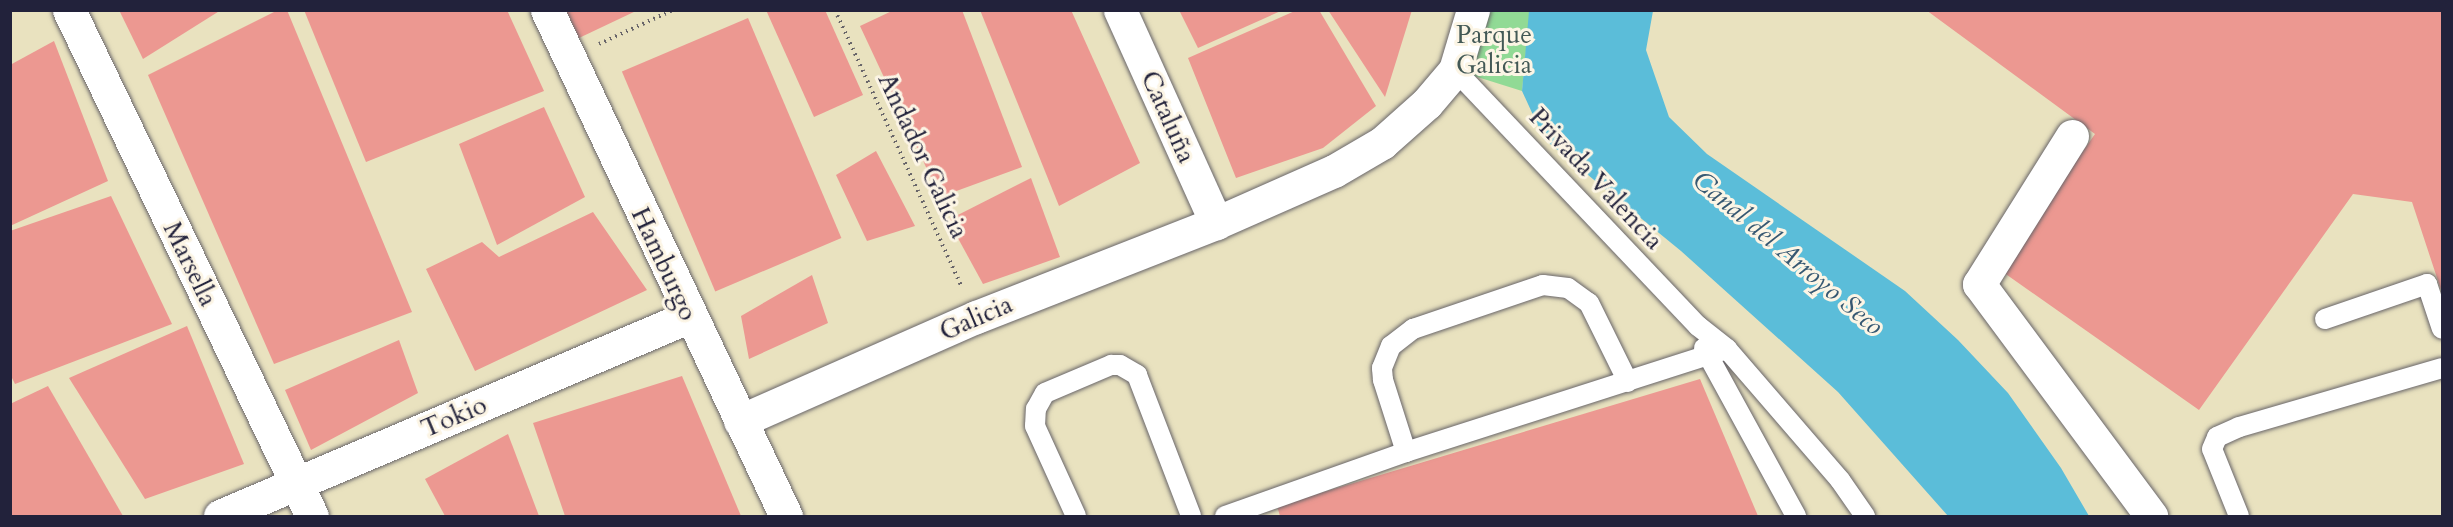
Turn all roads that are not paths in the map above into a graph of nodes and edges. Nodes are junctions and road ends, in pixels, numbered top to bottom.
1 (69, 10) edge
2 (547, 10) edge
3 (1120, 10) edge
4 (1473, 10) edge
5 (1455, 69) junction
6 (2072, 136) dead end
7 (1216, 223) junction
8 (688, 317) junction
9 (2325, 319) dead end
10 (1698, 326) junction
11 (2442, 329) edge
12 (1727, 349) junction
13 (1708, 357) junction
14 (2442, 368) edge
15 (1628, 382) junction
16 (740, 421) junction
17 (1406, 452) junction
18 (297, 485) junction
19 (220, 516) edge
20 (312, 516) edge
21 (786, 516) edge
22 (1076, 516) edge
23 (1191, 516) edge
24 (1225, 516) edge
25 (1796, 516) edge
26 (1865, 516) edge
27 (2151, 516) edge
28 (2239, 516) edge

1 - 18 street, Marsella
2 - 8 street, Hamburgo
3 - 7 street, Cataluña
4 - 5 street
5 - 7 street, Galicia
5 - 10 lane, Privada Valencia
6 - 27 street
7 - 16 street, Galicia
8 - 16 street, Hamburgo
8 - 18 street, Tokio
9 - 11 lane
10 - 12 lane, Privada Valencia
10 - 13 lane
12 - 13 lane
12 - 26 lane, Privada Valencia
13 - 15 lane
13 - 25 lane
14 - 28 lane
15 - 17 lane
15 - 17 lane
16 - 21 street, Hamburgo
17 - 24 lane
18 - 19 street, Tokio
18 - 20 street, Marsella
22 - 23 lane

